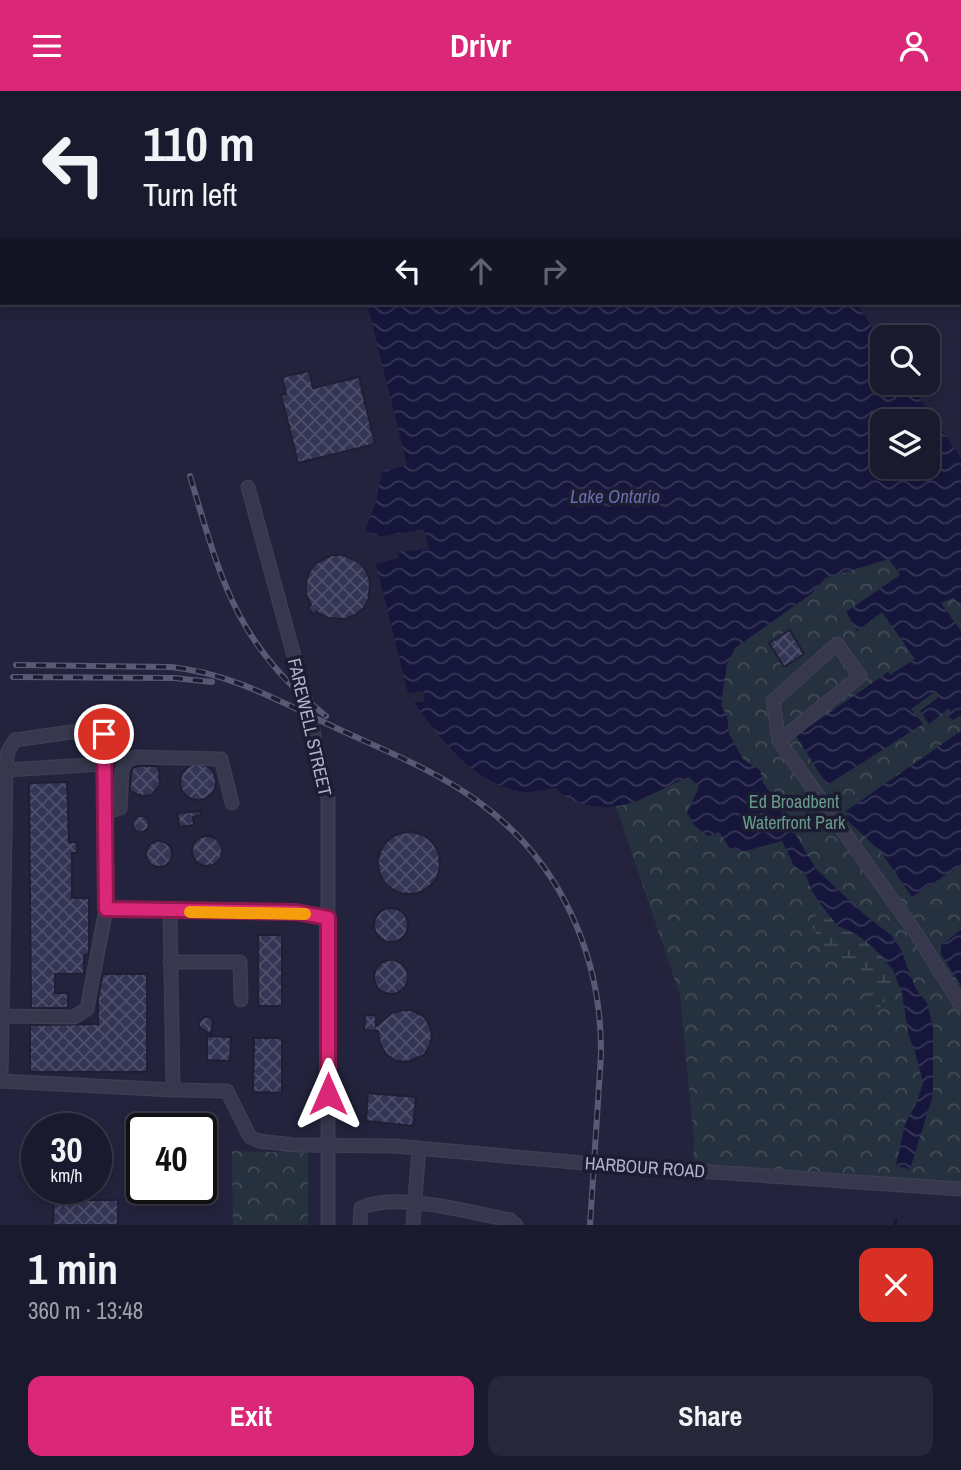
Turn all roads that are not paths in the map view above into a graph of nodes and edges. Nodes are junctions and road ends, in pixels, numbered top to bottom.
1 (248, 487) dead end
2 (779, 741) junction
3 (103, 764) junction
4 (6, 770) junction
5 (232, 803) dead end
6 (105, 813) junction
7 (106, 909) junction
8 (170, 911) junction
9 (328, 918) junction
10 (170, 962) junction
11 (241, 1000) dead end
12 (961, 1006) edge
13 (2, 1016) junction
14 (173, 1090) junction
15 (328, 1144) junction
16 (419, 1148) junction
17 (961, 1189) edge
18 (414, 1202) junction
19 (328, 1225) edge
20 (360, 1225) edge
21 (413, 1225) edge
22 (516, 1225) edge

1 - 9 street, FAREWELL STREET
2 - 2 street
2 - 12 street
3 - 4 street
3 - 4 street
3 - 6 street
4 - 13 street
5 - 6 street
6 - 7 street
7 - 8 street
7 - 13 street
8 - 9 street
8 - 10 street
9 - 15 street, FAREWELL STREET
10 - 11 street
10 - 14 street
13 - 14 street
14 - 15 street, HARBOUR ROAD
15 - 16 street, HARBOUR ROAD
15 - 19 street, FAREWELL STREET
16 - 17 street, HARBOUR ROAD
16 - 18 street
18 - 20 street
18 - 21 street
18 - 22 street

